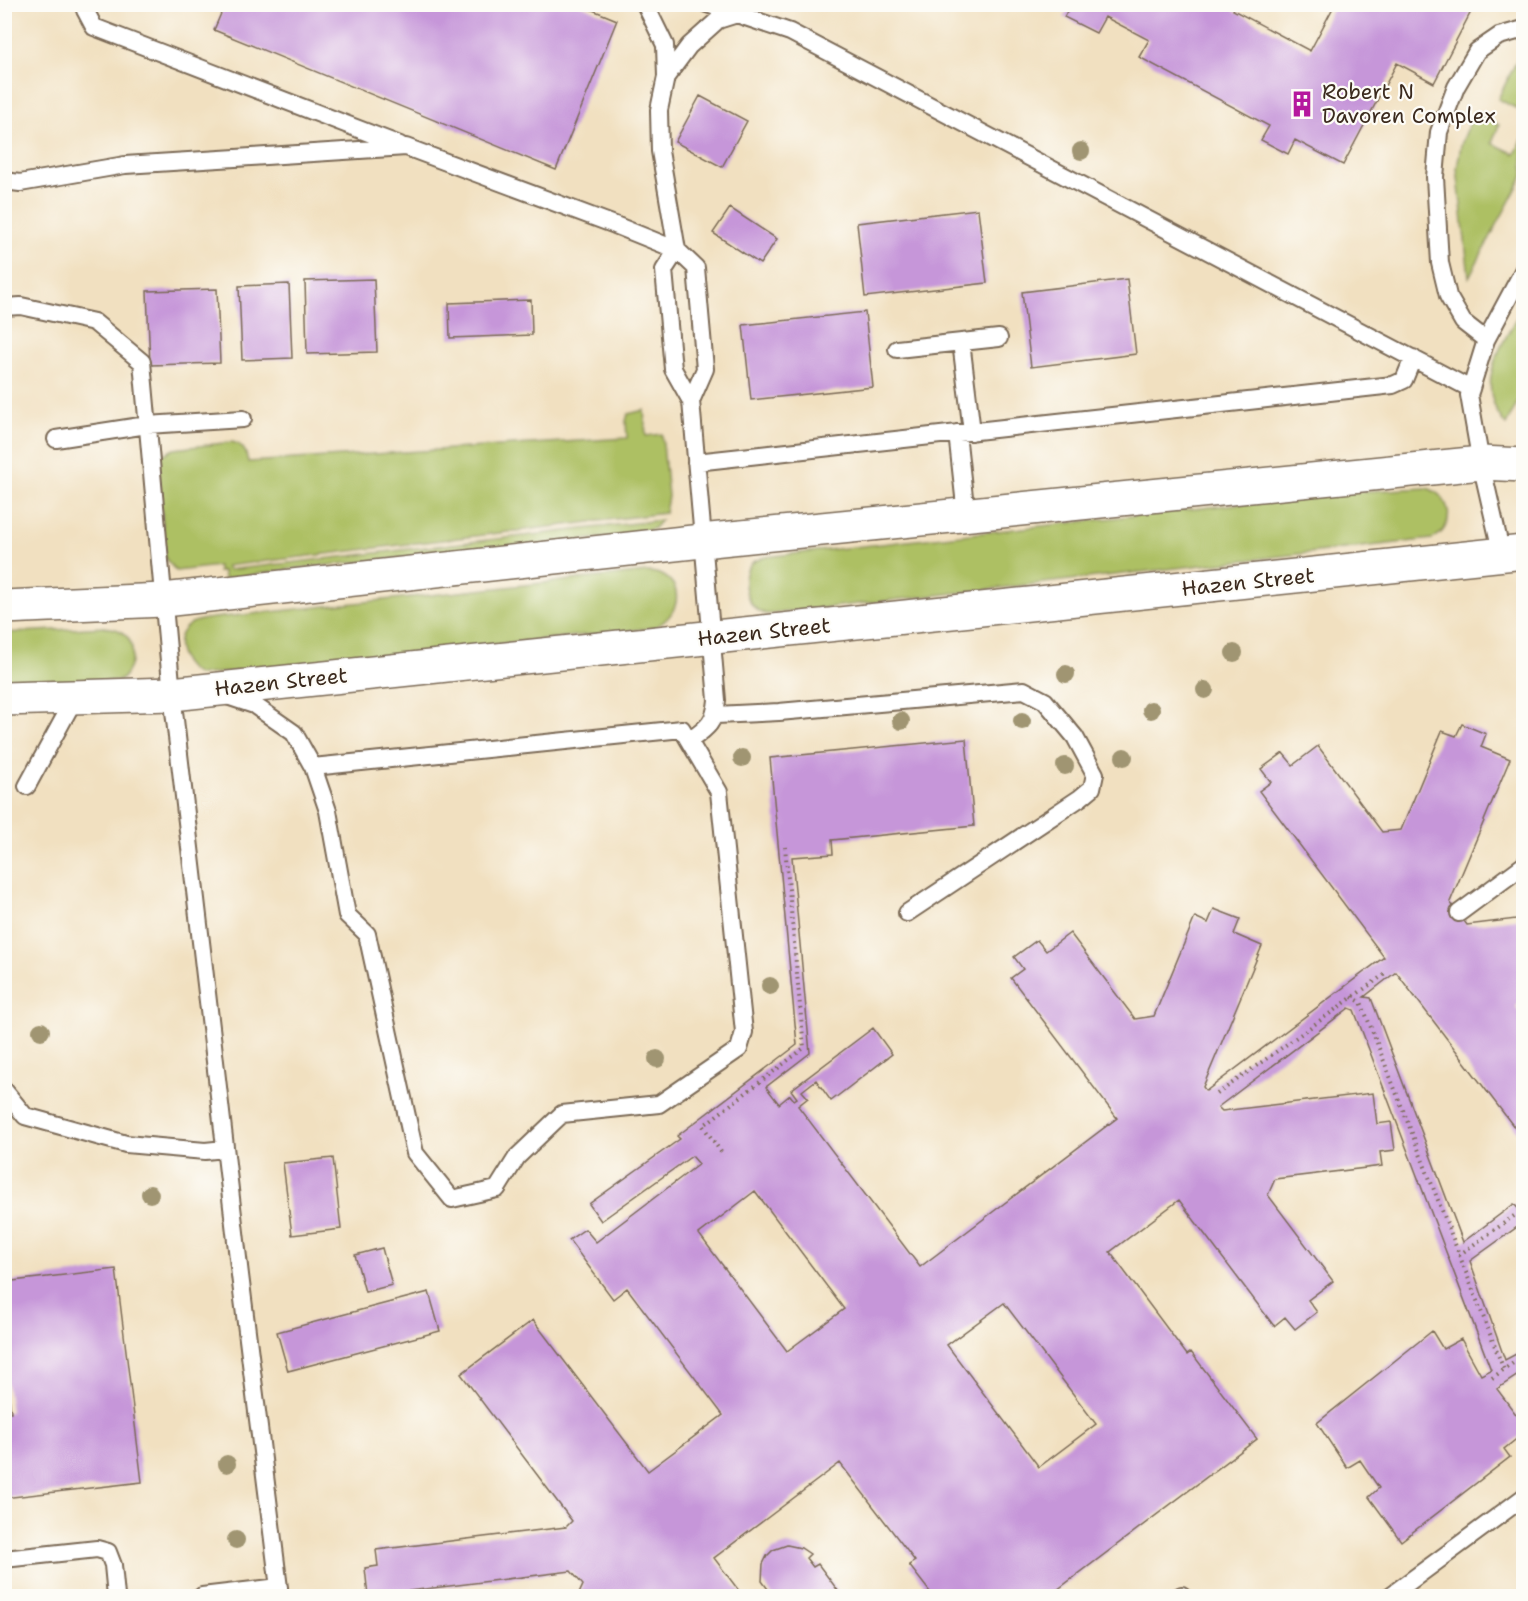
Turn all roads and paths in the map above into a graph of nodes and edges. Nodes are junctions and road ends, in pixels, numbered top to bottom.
1 (85, 4) edge
2 (645, 4) edge
3 (707, 4) edge
4 (737, 14) junction
5 (1524, 29) edge
6 (666, 77) junction
7 (406, 147) junction
8 (4, 181) edge
9 (677, 250) junction
10 (1524, 269) edge
11 (4, 307) edge
12 (999, 339) dead end
13 (1486, 340) junction
14 (961, 342) junction
15 (897, 349) dead end
16 (1413, 358) junction
17 (1471, 389) junction
18 (691, 401) junction
19 (243, 419) dead end
20 (147, 425) junction
21 (965, 432) junction
22 (56, 439) dead end
23 (696, 462) junction
24 (1481, 464) junction
25 (1524, 465) edge
26 (966, 515) junction
27 (702, 541) junction
28 (1513, 554) edge
29 (163, 600) junction
30 (4, 607) edge
31 (712, 637) junction
32 (209, 690) junction
33 (172, 694) junction
34 (76, 696) junction
35 (4, 699) edge
36 (716, 715) junction
37 (689, 741) junction
38 (313, 767) junction
39 (27, 786) dead end
40 (785, 847) dead end
41 (1524, 865) edge
42 (907, 913) dead end
43 (1459, 914) dead end
44 (1385, 974) dead end
45 (1352, 997) junction
46 (4, 1090) edge
47 (1217, 1094) dead end
48 (225, 1149) junction
49 (721, 1152) dead end
50 (1524, 1209) edge
51 (1459, 1256) junction
52 (1516, 1361) dead end
53 (1504, 1370) junction
54 (1492, 1378) dead end
55 (1524, 1497) edge
56 (4, 1559) edge
57 (279, 1592) edge
58 (116, 1596) edge
59 (202, 1596) edge
60 (1390, 1596) edge

1 - 7 lane
2 - 6 lane
3 - 4 lane
4 - 6 lane
4 - 16 lane
5 - 13 lane
6 - 9 lane
7 - 8 lane
7 - 9 lane
9 - 18 lane
9 - 18 lane
10 - 13 lane
11 - 20 lane
12 - 14 lane
13 - 17 lane
14 - 15 lane
14 - 21 lane
16 - 17 lane
16 - 21 lane
17 - 24 lane
18 - 23 lane
19 - 20 lane
20 - 22 lane
20 - 29 lane
21 - 23 lane
21 - 26 lane
23 - 27 lane
24 - 25 street
24 - 26 street
24 - 28 lane
26 - 27 street
27 - 29 street
27 - 31 lane
28 - 31 street, Hazen Street
29 - 30 street
29 - 33 lane
31 - 32 street, Hazen Street
31 - 36 lane
32 - 33 street, Hazen Street
32 - 38 lane
33 - 34 street, Hazen Street
33 - 48 lane
34 - 35 street, Hazen Street
34 - 39 lane
36 - 37 lane
36 - 42 lane
37 - 38 lane
37 - 38 lane
40 - 49 path
41 - 43 lane
44 - 45 path
45 - 47 path
45 - 51 path
46 - 48 lane
48 - 57 lane
50 - 51 path
51 - 53 path
52 - 53 path
53 - 54 path
55 - 60 lane
56 - 58 lane
57 - 59 lane

